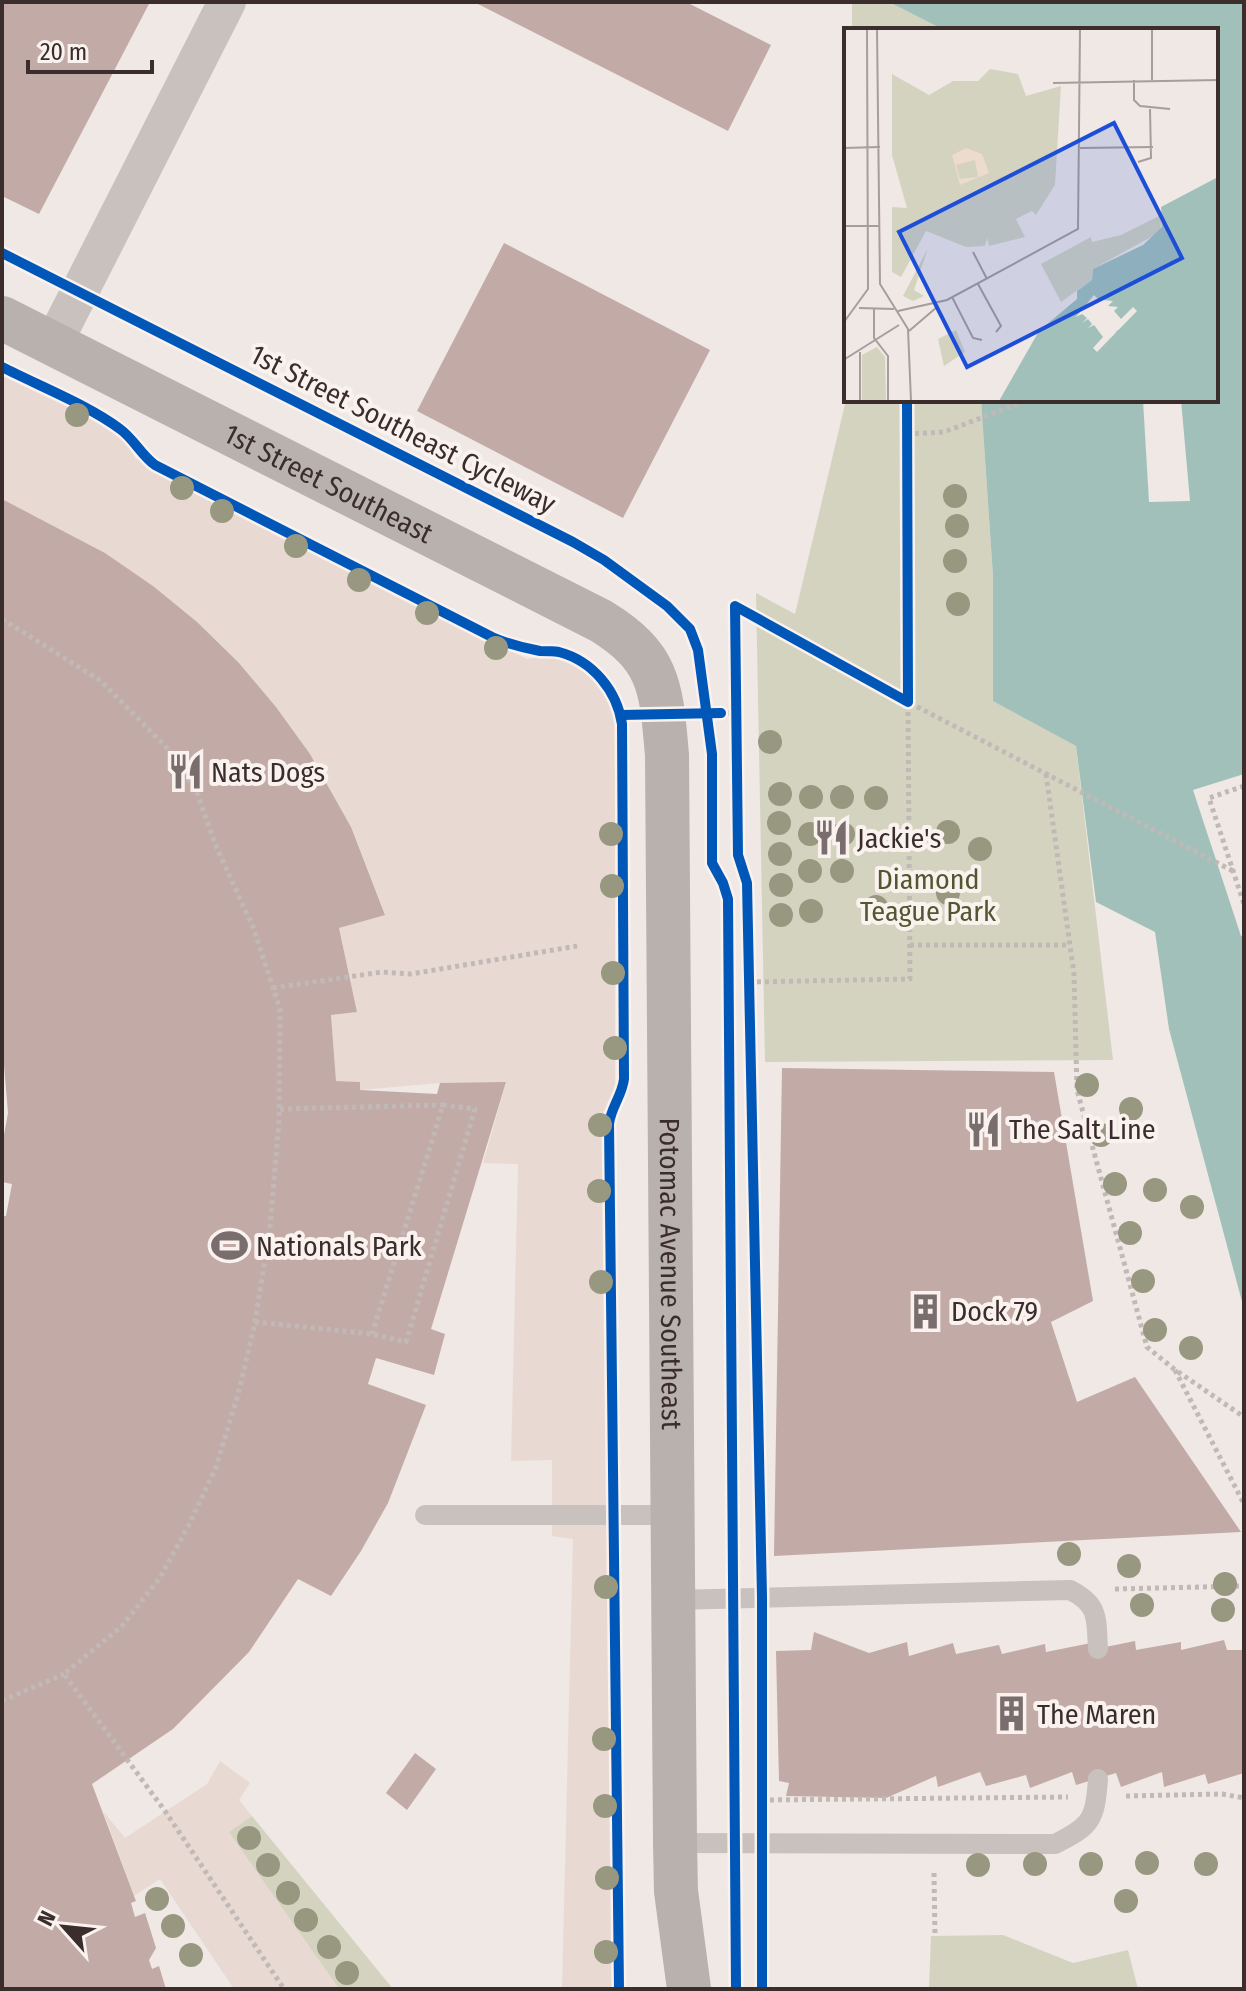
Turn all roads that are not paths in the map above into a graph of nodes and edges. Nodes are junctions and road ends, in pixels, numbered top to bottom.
1 (227, 2) edge
2 (2, 318) edge
3 (53, 344) junction
4 (648, 660) joint
5 (425, 1515) dead end
6 (671, 1515) junction
7 (673, 1600) junction
8 (1098, 1649) dead end
9 (1097, 1788) road end
10 (675, 1843) junction
11 (676, 1891) junction
12 (667, 1989) edge
13 (689, 1989) edge

1 - 3 street
2 - 3 street, 1st Street Southeast
3 - 4 street, 1st Street Southeast
4 - 6 street, Potomac Avenue Southeast
5 - 6 lane
6 - 7 street, Potomac Avenue Southeast
7 - 8 lane
7 - 10 street, Potomac Avenue Southeast
9 - 10 lane
10 - 11 street, Potomac Avenue Southeast
11 - 12 street, Potomac Avenue Southeast
11 - 13 street, Potomac Avenue Southeast

